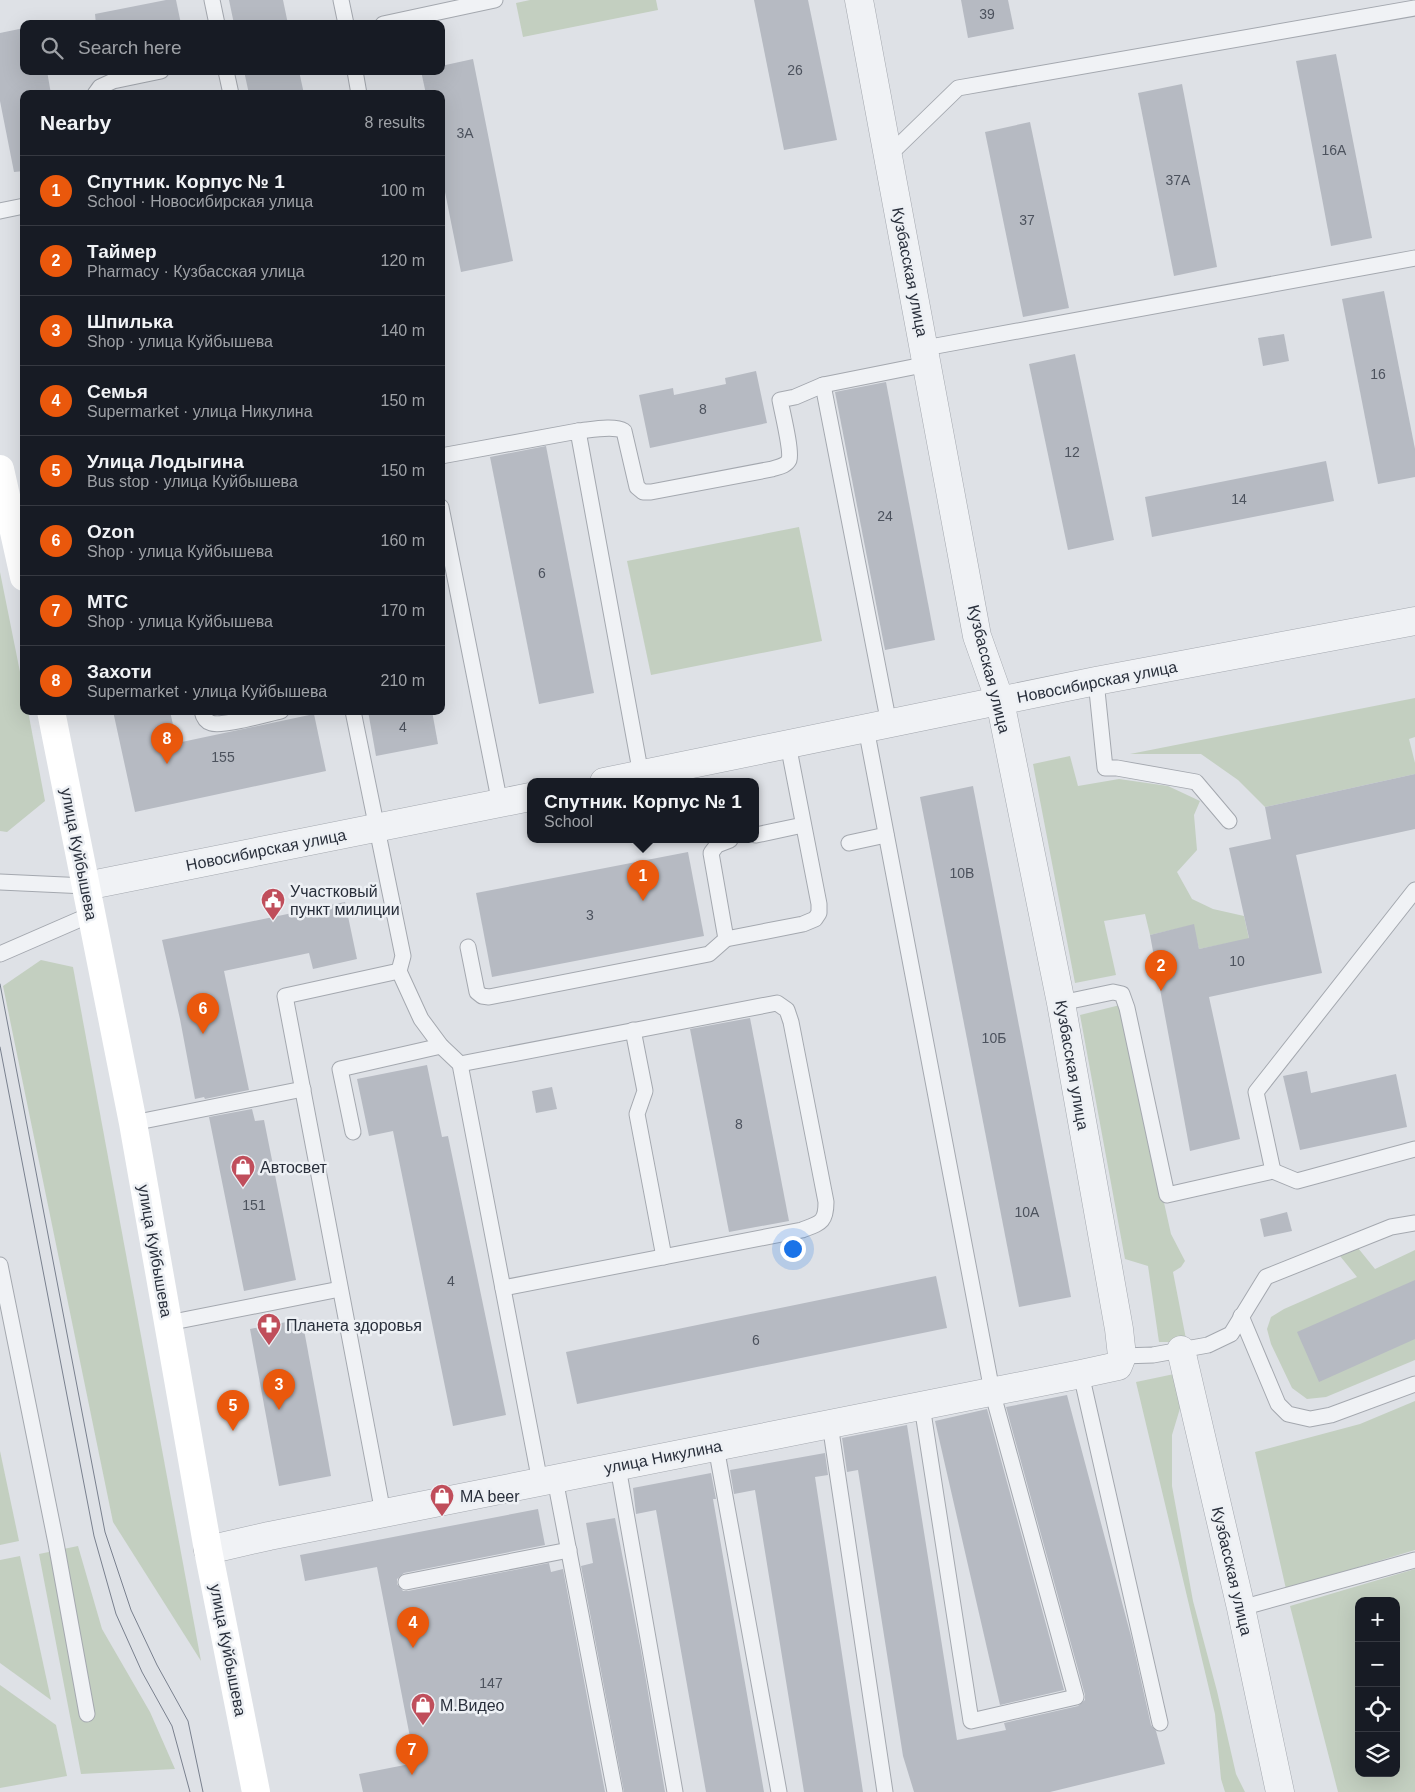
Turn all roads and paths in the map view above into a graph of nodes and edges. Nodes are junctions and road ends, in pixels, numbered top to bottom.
1 (212, 0) edge
2 (341, 0) edge
3 (495, 0) edge
4 (859, 0) edge
5 (1415, 8) edge
6 (215, 20) edge
7 (345, 20) edge
8 (402, 20) edge
9 (141, 75) edge
10 (227, 75) edge
11 (356, 75) edge
12 (98, 90) edge
13 (230, 90) edge
14 (358, 90) edge
15 (888, 156) junction
16 (20, 207) edge
17 (0, 211) edge
18 (1415, 258) edge
19 (926, 356) junction
20 (823, 385) junction
21 (578, 430) junction
22 (445, 455) edge
23 (1, 474) edge
24 (445, 526) edge
25 (20, 560) edge
26 (1415, 621) edge
27 (1096, 681) junction
28 (1000, 701) junction
29 (52, 715) edge
30 (203, 715) edge
31 (263, 715) edge
32 (354, 715) edge
33 (877, 726) junction
34 (788, 744) junction
35 (641, 775) junction
36 (625, 778) edge
37 (527, 798) edge
38 (500, 804) junction
39 (1229, 821) dead end
40 (803, 825) junction
41 (378, 828) junction
42 (759, 834) edge
43 (886, 835) junction
44 (722, 843) edge
45 (849, 843) dead end
46 (0, 882) edge
47 (86, 886) junction
48 (1415, 890) edge
49 (92, 914) junction
50 (726, 940) junction
51 (468, 946) dead end
52 (0, 954) edge
53 (399, 971) junction
54 (1061, 1003) junction
55 (633, 1030) junction
56 (441, 1046) junction
57 (460, 1064) junction
58 (303, 1089) junction
59 (133, 1122) junction
60 (353, 1132) dead end
61 (1415, 1149) edge
62 (1272, 1170) junction
63 (1415, 1223) edge
64 (664, 1257) junction
65 (0, 1266) edge
66 (340, 1288) junction
67 (503, 1288) junction
68 (1241, 1316) junction
69 (168, 1323) junction
70 (1181, 1350) junction
71 (1120, 1361) junction
72 (1081, 1374) junction
73 (1415, 1384) edge
74 (992, 1391) junction
75 (922, 1406) junction
76 (830, 1424) junction
77 (716, 1447) junction
78 (618, 1466) junction
79 (548, 1480) junction
80 (383, 1514) junction
81 (208, 1550) junction
82 (568, 1550) junction
83 (1415, 1560) edge
84 (406, 1582) dead end
85 (1241, 1608) junction
86 (87, 1714) dead end
87 (1160, 1723) dead end
88 (256, 1792) edge
89 (615, 1792) edge
90 (675, 1792) edge
91 (779, 1792) edge
92 (885, 1792) edge
93 (1280, 1792) edge

1 - 6 lane
2 - 7 lane
3 - 8 lane
4 - 15 street, Кузбасская улица
5 - 15 lane
9 - 12 lane
10 - 13 lane
11 - 14 lane
15 - 19 street, Кузбасская улица
16 - 17 lane
18 - 19 lane
19 - 20 lane
19 - 28 street, Кузбасская улица
20 - 21 lane
20 - 33 lane
21 - 22 lane
21 - 35 lane
23 - 25 main road
24 - 38 lane
26 - 27 street, Новосибирская улица
27 - 28 street, Новосибирская улица
27 - 39 lane
28 - 33 street, Новосибирская улица
28 - 54 street, Кузбасская улица
29 - 47 main road, улица Куйбышева
30 - 31 lane
32 - 41 lane
33 - 34 street, Новосибирская улица
33 - 43 lane
34 - 35 street, Новосибирская улица
34 - 40 lane
35 - 36 street, Новосибирская улица
37 - 38 street, Новосибирская улица
38 - 41 street, Новосибирская улица
40 - 42 lane
40 - 50 lane
41 - 47 street, Новосибирская улица
41 - 53 lane
43 - 45 lane
43 - 74 lane
44 - 50 lane
46 - 47 lane, Новосибирская улица
47 - 49 main road, улица Куйбышева
48 - 62 lane
49 - 52 lane
49 - 59 main road, улица Куйбышева
50 - 51 lane
53 - 56 lane
53 - 58 lane
54 - 62 lane
54 - 71 street, Кузбасская улица
55 - 57 lane
55 - 64 lane
55 - 64 lane
56 - 57 lane
56 - 60 lane
57 - 67 lane
58 - 59 lane
58 - 66 lane
59 - 69 main road, улица Куйбышева
61 - 62 lane
63 - 68 lane
64 - 67 lane
65 - 86 lane
66 - 69 lane
66 - 80 lane
67 - 79 lane
68 - 70 lane
68 - 73 lane
69 - 81 main road, улица Куйбышева
70 - 71 lane
70 - 85 street, Кузбасская улица
71 - 72 street, улица Никулина
72 - 74 street, улица Никулина
72 - 87 lane
74 - 75 street, улица Никулина
74 - 75 lane
75 - 76 street, улица Никулина
76 - 77 street, улица Никулина
76 - 92 lane
77 - 78 street, улица Никулина
77 - 91 lane
78 - 79 street, улица Никулина
78 - 90 lane
79 - 80 street, улица Никулина
79 - 82 lane
80 - 81 street, улица Никулина
81 - 88 main road, улица Куйбышева
82 - 84 lane
82 - 89 lane
83 - 85 lane
85 - 93 street, Кузбасская улица

